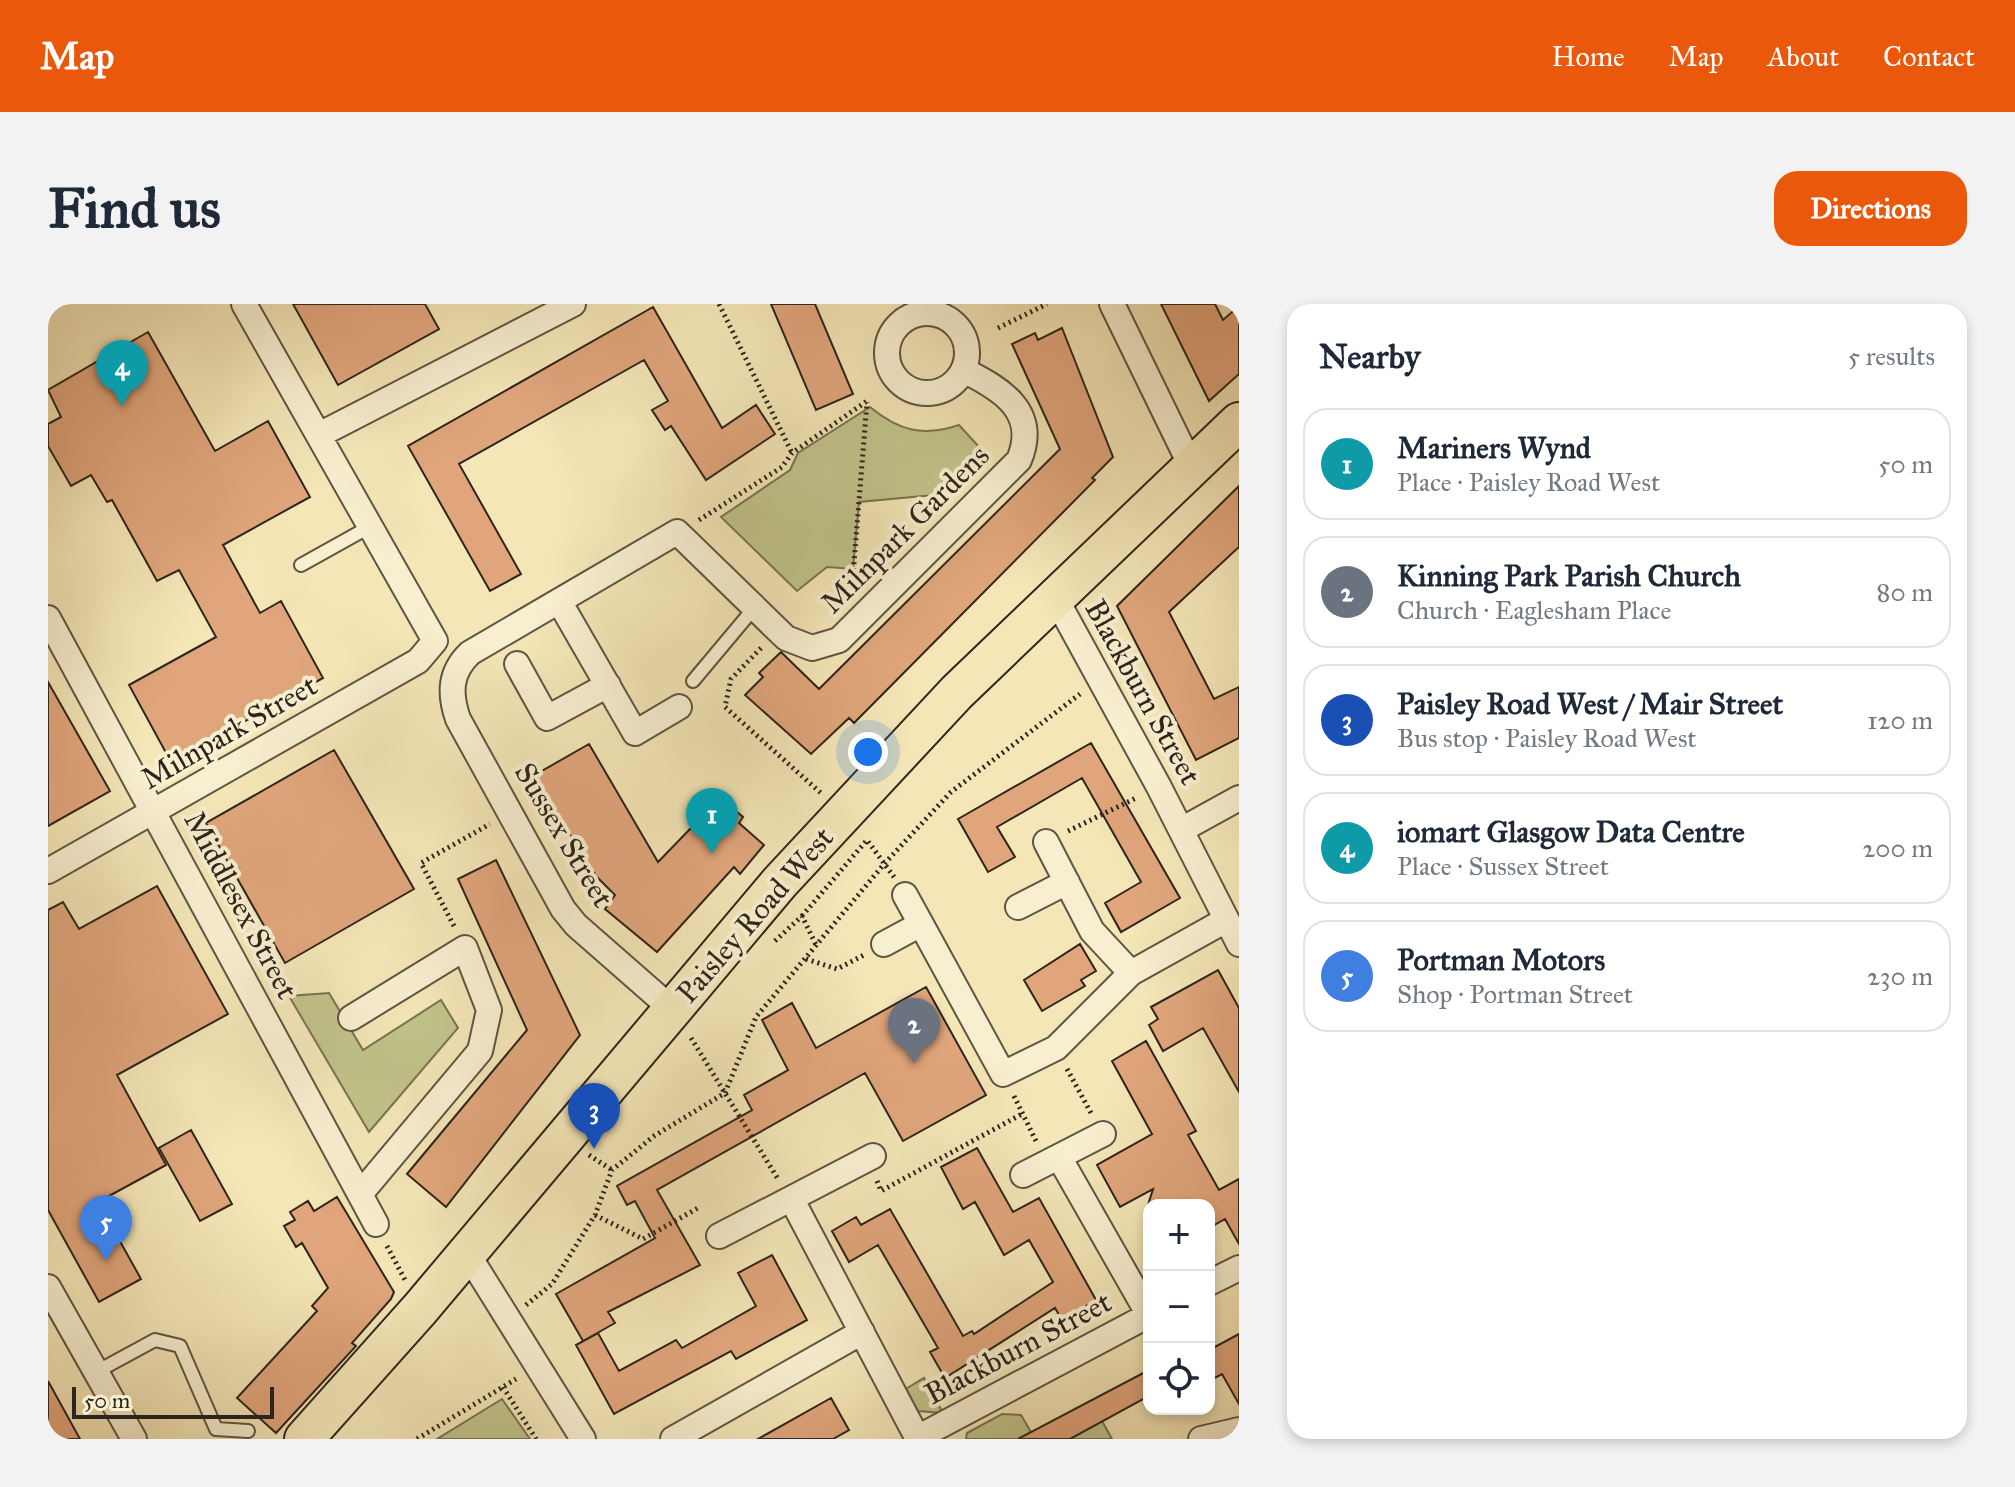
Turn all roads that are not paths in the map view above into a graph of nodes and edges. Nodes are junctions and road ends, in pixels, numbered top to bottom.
1 (244, 304) edge
2 (573, 304) edge
3 (1112, 304) edge
4 (963, 370) dead end
5 (1239, 422) edge
6 (321, 434) junction
7 (1191, 466) junction
8 (371, 526) junction
9 (301, 565) dead end
10 (1056, 599) junction
11 (559, 601) junction
12 (755, 607) junction
13 (48, 618) edge
14 (517, 664) dead end
15 (693, 681) dead end
16 (608, 685) junction
17 (679, 707) dead end
18 (1239, 798) edge
19 (154, 812) junction
20 (1181, 830) junction
21 (1046, 842) road end
22 (48, 871) edge
23 (1067, 882) junction
24 (905, 895) road end
25 (1018, 907) dead end
26 (1226, 920) junction
27 (921, 924) junction
28 (884, 944) road end
29 (1239, 944) edge
30 (1131, 973) junction
31 (673, 1010) junction
32 (351, 1018) dead end
33 (1103, 1134) road end
34 (1059, 1157) junction
35 (869, 1158) road end
36 (1023, 1175) dead end
37 (361, 1193) junction
38 (792, 1200) junction
39 (376, 1224) road end
40 (719, 1236) dead end
41 (467, 1253) junction
42 (1239, 1268) edge
43 (1215, 1280) edge
44 (48, 1287) edge
45 (1143, 1304) edge
46 (1143, 1318) edge
47 (862, 1332) junction
48 (96, 1372) junction
49 (1239, 1430) edge
50 (248, 1431) dead end
51 (918, 1438) edge
52 (134, 1439) edge
53 (304, 1439) edge
54 (583, 1439) edge
55 (673, 1439) edge
56 (1201, 1439) edge

1 - 6 street
2 - 6 street
3 - 7 street
4 - 12 street, Milnpark Gardens
5 - 7 main road, Paisley Road West
6 - 8 street
7 - 10 main road, Paisley Road West
8 - 9 lane
8 - 19 street, Milnpark Street
10 - 20 street, Blackburn Street
10 - 31 main road, Paisley Road West
11 - 12 street, Milnpark Gardens
11 - 16 street
11 - 31 street, Sussex Street
12 - 15 lane
13 - 19 street, Middlesex Street
14 - 16 street
16 - 17 street
18 - 20 street
19 - 22 street, Milnpark Street
19 - 37 street, Middlesex Street
20 - 26 street, Blackburn Street
21 - 23 street
23 - 25 street
23 - 30 street
24 - 27 street
26 - 29 street, Blackburn Street
26 - 30 street
27 - 28 street
27 - 30 street
31 - 41 main road, Paisley Road West
32 - 37 street
33 - 34 street
34 - 36 street
34 - 45 street
35 - 38 street
37 - 39 street, Middlesex Street
38 - 40 street
38 - 47 street, Blackburn Street
41 - 53 main road, Paisley Road West
41 - 54 street
42 - 43 street
44 - 48 street
46 - 51 street, Blackburn Street
47 - 51 street, Blackburn Street
47 - 55 street
48 - 50 lane
48 - 52 street
49 - 56 street

